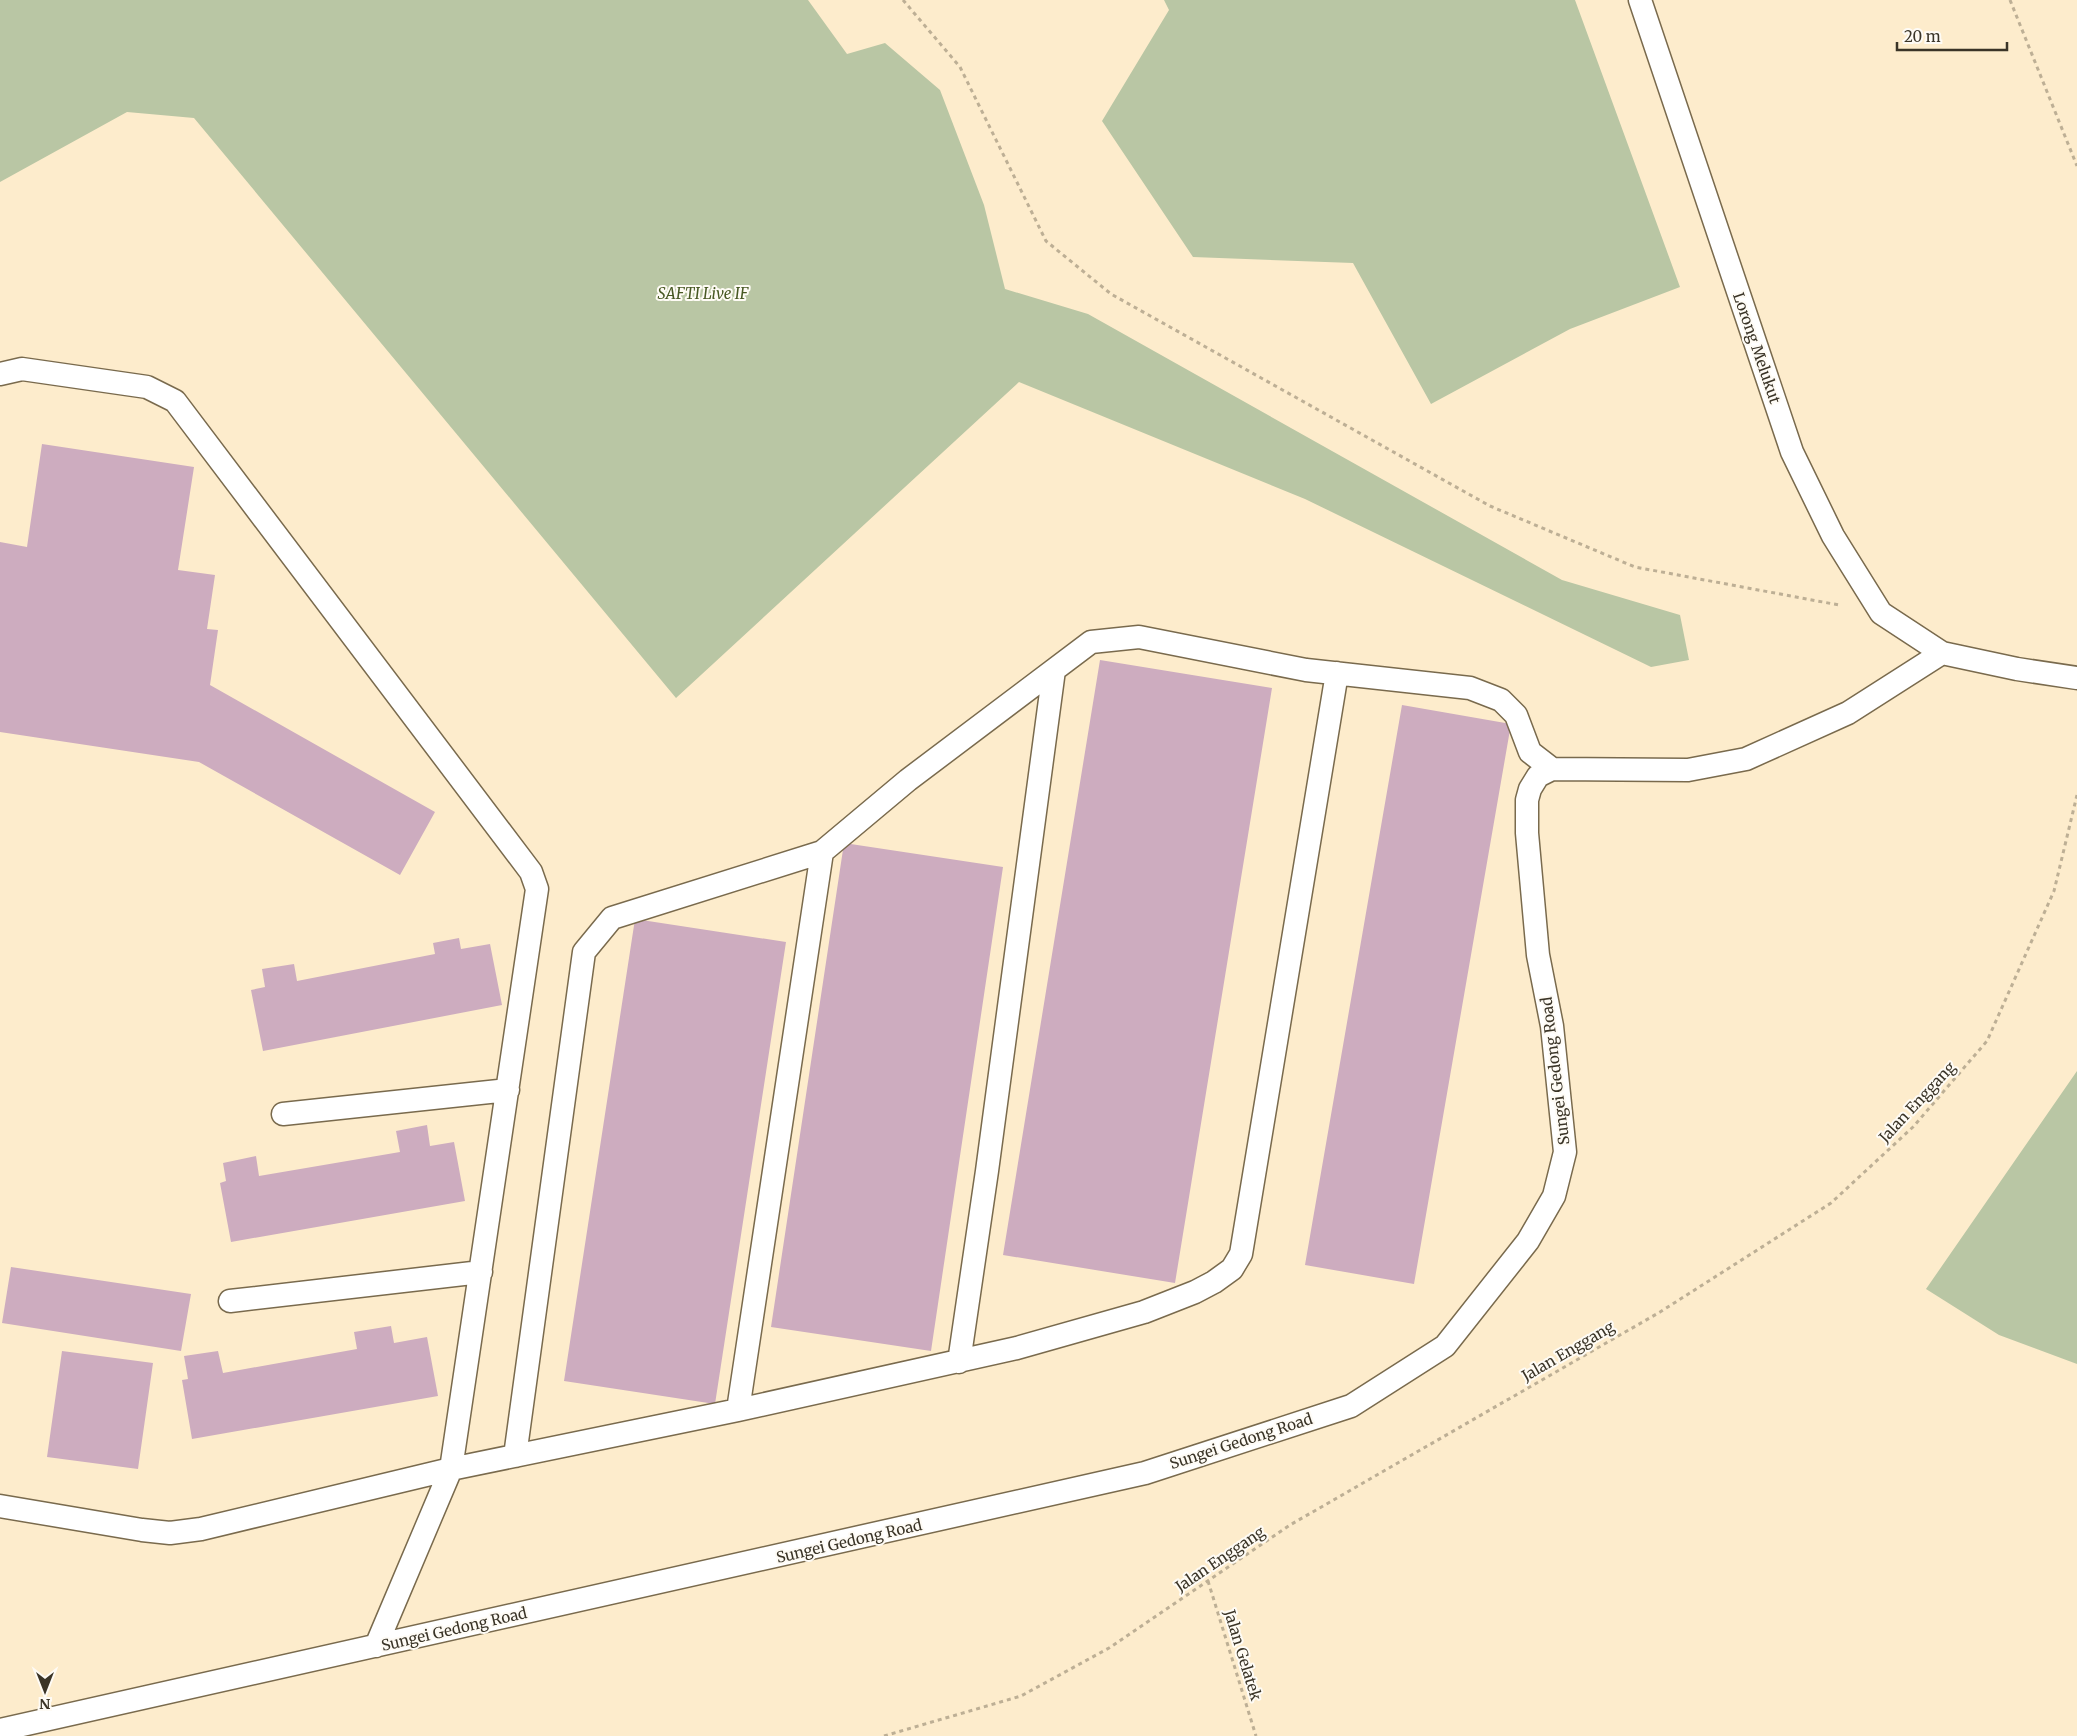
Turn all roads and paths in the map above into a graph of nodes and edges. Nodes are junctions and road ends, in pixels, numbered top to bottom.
1 (903, 0) edge
2 (1640, 0) edge
3 (2010, 0) edge
4 (2077, 166) edge
5 (0, 374) edge
6 (1881, 613) junction
7 (1942, 653) junction
8 (1054, 670) junction
9 (1337, 673) junction
10 (2077, 678) edge
11 (1552, 768) junction
12 (2077, 795) edge
13 (822, 852) junction
14 (508, 1090) junction
15 (283, 1114) dead end
16 (481, 1272) junction
17 (230, 1301) dead end
18 (959, 1362) junction
19 (738, 1410) junction
20 (515, 1456) junction
21 (451, 1468) junction
22 (0, 1506) edge
23 (1208, 1581) junction
24 (376, 1646) junction
25 (0, 1730) edge
26 (884, 1736) edge
27 (1256, 1736) edge

1 - 6 path
2 - 6 lane, Lorong Melukut
3 - 4 path
5 - 14 lane
6 - 7 lane, Lorong Melukut
7 - 10 lane
7 - 11 lane
8 - 9 lane
8 - 13 lane
8 - 18 lane
9 - 11 lane
9 - 18 lane
11 - 24 lane, Sungei Gedong Road
12 - 23 path, Jalan Enggang
13 - 19 lane
13 - 20 lane
14 - 15 lane
14 - 16 lane
16 - 17 lane
16 - 21 lane
18 - 19 lane
19 - 20 lane
20 - 21 lane
21 - 22 lane
21 - 24 lane
23 - 26 path, Jalan Enggang
23 - 27 path, Jalan Gelatek
24 - 25 lane, Sungei Gedong Road

